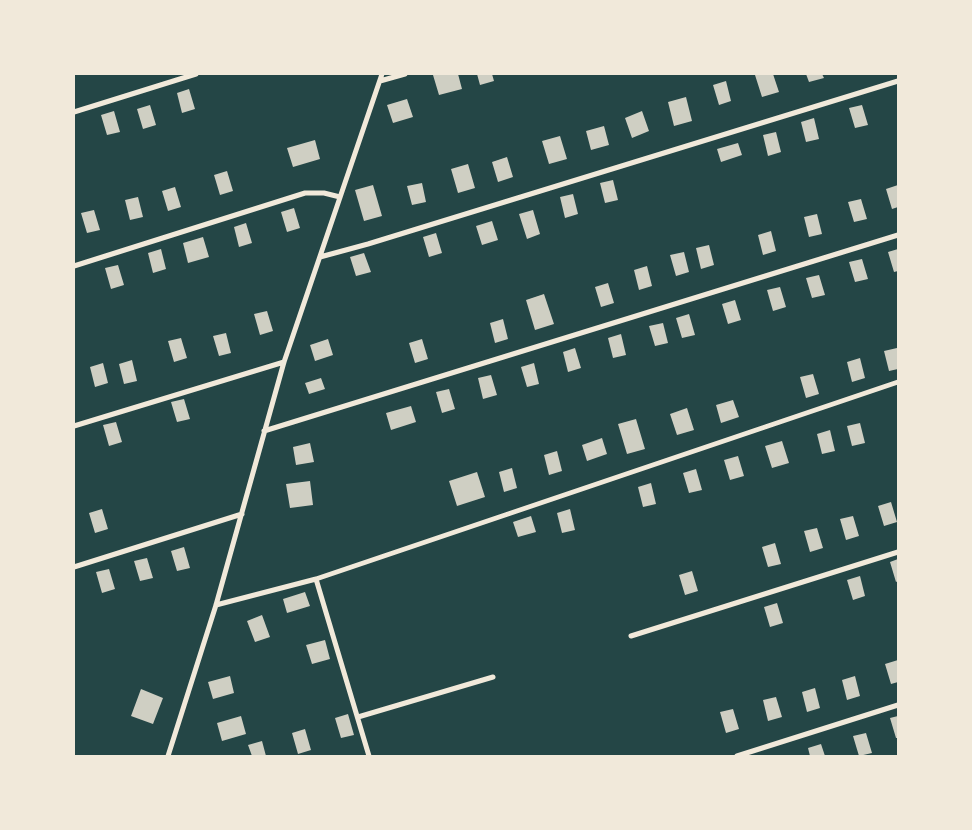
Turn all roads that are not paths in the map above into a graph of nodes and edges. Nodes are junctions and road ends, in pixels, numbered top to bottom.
1 (196, 74) edge
2 (382, 74) edge
3 (404, 74) edge
4 (380, 81) junction
5 (898, 81) edge
6 (74, 112) edge
7 (340, 197) junction
8 (898, 235) edge
9 (320, 257) junction
10 (74, 266) edge
11 (284, 362) junction
12 (898, 382) edge
13 (74, 426) edge
14 (264, 430) junction
15 (242, 514) junction
16 (898, 552) edge
17 (74, 567) edge
18 (316, 579) junction
19 (216, 605) junction
20 (631, 636) dead end
21 (493, 677) dead end
22 (898, 705) edge
23 (358, 717) junction
24 (168, 756) edge
25 (369, 756) edge
26 (737, 756) edge

1 - 6 street
2 - 4 street
3 - 4 street
4 - 7 street
5 - 9 street
7 - 9 street
7 - 10 street
8 - 14 street
9 - 11 street
11 - 13 street
11 - 14 street
12 - 18 street
14 - 15 street
15 - 17 street
15 - 19 street
16 - 20 street
18 - 19 street
18 - 23 street
19 - 24 street
21 - 23 street
22 - 26 street
23 - 25 street

